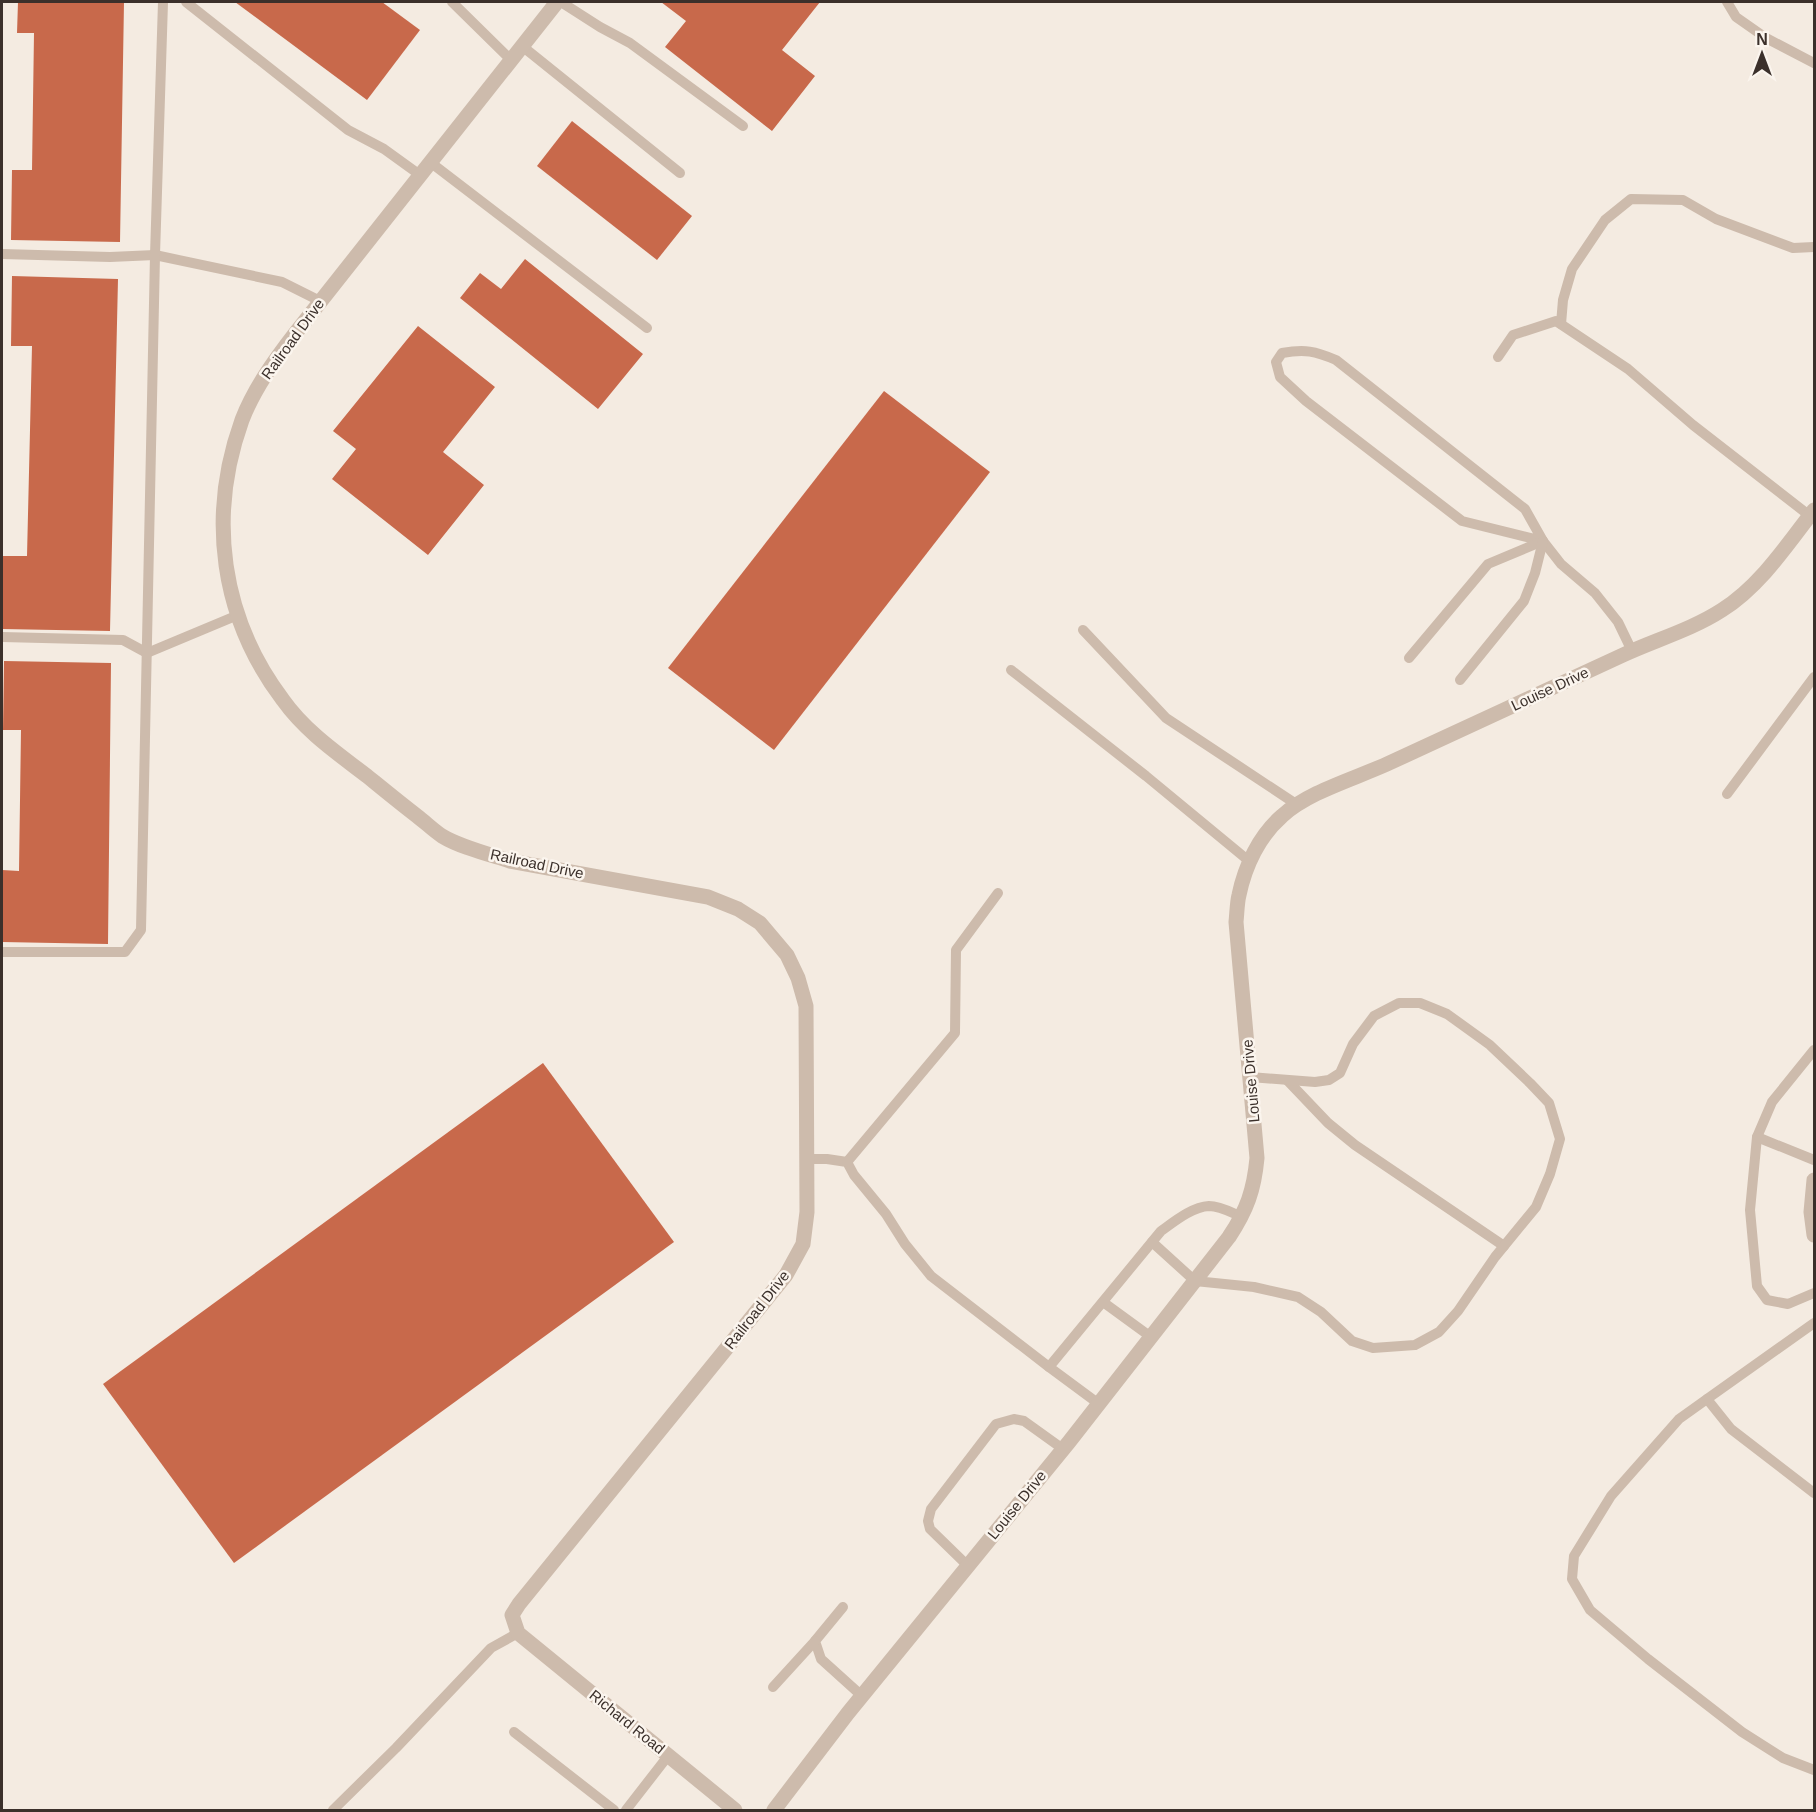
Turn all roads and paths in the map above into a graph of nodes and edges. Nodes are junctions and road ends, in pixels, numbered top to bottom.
1 (163, 2) edge
2 (186, 2) edge
3 (452, 2) edge
4 (559, 2) edge
5 (1727, 2) edge
6 (522, 46) junction
7 (511, 60) junction
8 (1815, 63) edge
9 (743, 126) dead end
10 (430, 162) junction
11 (680, 173) dead end
12 (420, 175) junction
13 (1815, 247) edge
14 (2, 254) edge
15 (155, 255) junction
16 (320, 301) junction
17 (1562, 324) junction
18 (647, 328) dead end
19 (1498, 357) dead end
20 (1813, 516) edge
21 (1543, 541) junction
22 (238, 615) junction
23 (1083, 630) dead end
24 (2, 637) edge
25 (1632, 651) junction
26 (147, 653) junction
27 (1409, 658) dead end
28 (1011, 670) dead end
29 (1815, 677) edge
30 (1460, 680) dead end
31 (1727, 794) dead end
32 (1296, 804) junction
33 (1250, 861) junction
34 (998, 893) dead end
35 (2, 952) edge
36 (1815, 1050) edge
37 (1250, 1077) junction
38 (1287, 1080) junction
39 (1757, 1137) junction
40 (807, 1159) junction
41 (1815, 1160) edge
42 (847, 1162) junction
43 (1815, 1179) edge
44 (1242, 1217) junction
45 (1815, 1234) edge
46 (1152, 1242) junction
47 (1504, 1246) junction
48 (1195, 1281) junction
49 (1815, 1293) edge
50 (1103, 1302) junction
51 (1815, 1323) edge
52 (1151, 1337) junction
53 (1049, 1367) junction
54 (1707, 1399) junction
55 (1099, 1404) junction
56 (1063, 1449) junction
57 (1815, 1493) edge
58 (968, 1566) junction
59 (843, 1607) dead end
60 (518, 1633) junction
61 (815, 1641) junction
62 (773, 1688) dead end
63 (862, 1696) junction
64 (514, 1732) dead end
65 (668, 1756) junction
66 (1815, 1770) edge
67 (333, 1810) edge
68 (614, 1810) edge
69 (626, 1810) edge
70 (733, 1810) edge
71 (774, 1810) edge

1 - 15 lane
2 - 12 lane
3 - 7 lane
4 - 6 street, Railroad Drive
4 - 9 lane
5 - 8 lane
6 - 7 street, Railroad Drive
6 - 11 lane
7 - 10 street, Railroad Drive
10 - 12 street, Railroad Drive
10 - 18 lane
12 - 16 street, Railroad Drive
13 - 17 lane
14 - 15 lane
15 - 16 lane
15 - 26 lane
16 - 22 street, Railroad Drive
17 - 19 lane
17 - 20 lane
20 - 25 street, Louise Drive
21 - 21 lane
21 - 25 lane
21 - 27 lane
21 - 30 lane
22 - 26 lane
22 - 40 street, Railroad Drive
23 - 32 lane
24 - 26 lane
25 - 32 street, Louise Drive
26 - 35 lane
28 - 33 lane
29 - 31 lane
32 - 33 street, Louise Drive
33 - 37 street, Louise Drive
34 - 42 lane
36 - 39 lane
37 - 38 lane
37 - 44 street, Louise Drive
38 - 47 lane
38 - 47 lane
39 - 41 lane
39 - 49 lane
40 - 42 lane
40 - 60 street, Railroad Drive
42 - 53 lane
43 - 45 street
44 - 46 lane
44 - 48 street, Louise Drive
46 - 48 lane
46 - 50 lane
47 - 48 lane
48 - 52 street, Louise Drive
50 - 52 lane
50 - 53 lane
51 - 54 lane
52 - 55 street, Louise Drive
53 - 55 lane
54 - 57 lane
54 - 66 lane
55 - 56 street, Louise Drive
56 - 58 street, Louise Drive
56 - 58 lane
58 - 63 street, Louise Drive
59 - 61 lane
60 - 65 street, Richard Road
60 - 67 lane
61 - 62 lane
61 - 63 lane
63 - 71 street, Louise Drive
64 - 68 lane
65 - 69 lane
65 - 70 street, Richard Road

